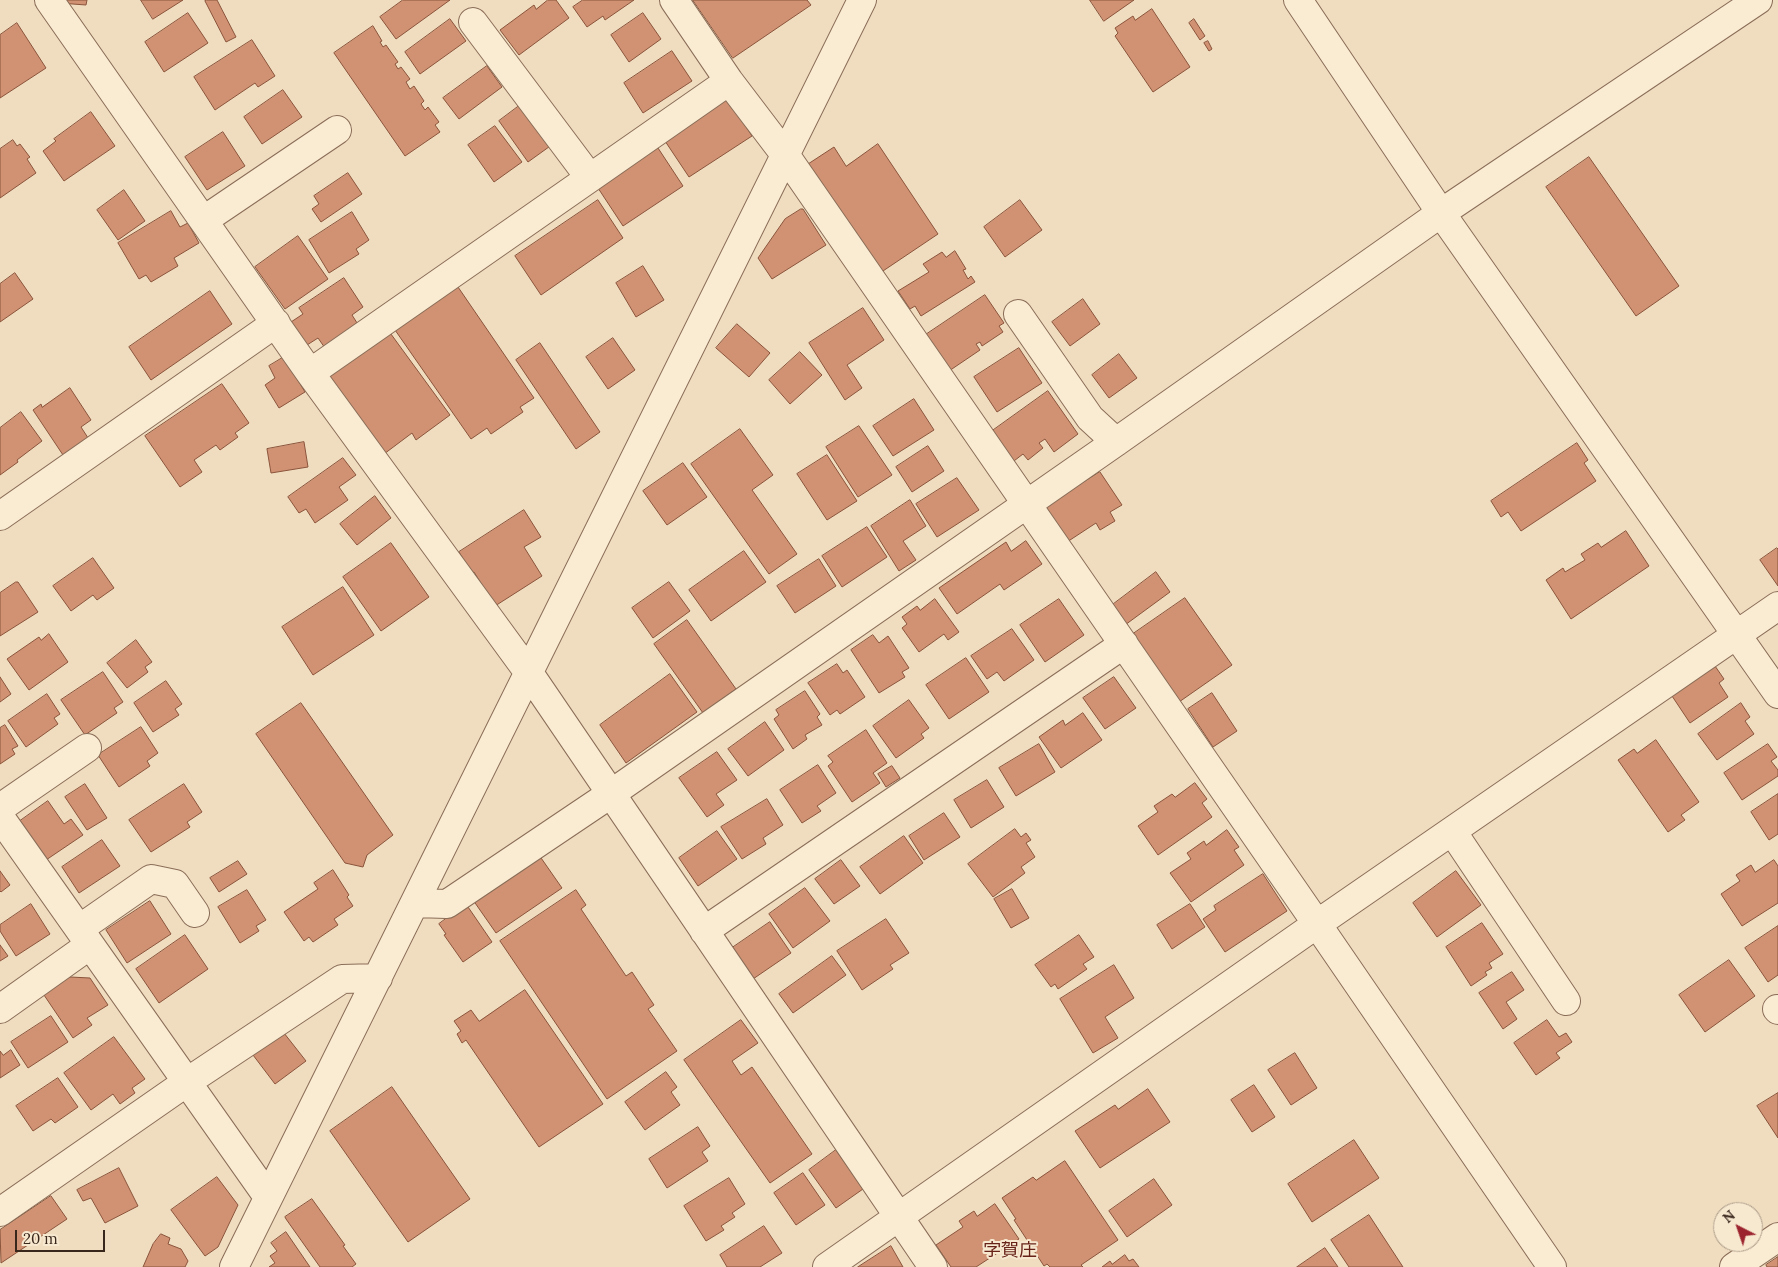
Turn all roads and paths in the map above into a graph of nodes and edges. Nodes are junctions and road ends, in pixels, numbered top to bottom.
1 (49, 0) edge
2 (674, 0) edge
3 (862, 0) edge
4 (1298, 0) edge
5 (1758, 0) edge
6 (473, 22) dead end
7 (729, 81) junction
8 (337, 130) dead end
9 (786, 156) junction
10 (590, 178) junction
11 (1441, 213) junction
12 (204, 220) junction
13 (1018, 314) dead end
14 (276, 322) junction
15 (310, 373) junction
16 (1116, 442) junction
17 (1026, 503) junction
18 (0, 516) edge
19 (1778, 606) edge
20 (1736, 635) junction
21 (1124, 644) junction
22 (529, 673) junction
23 (1778, 694) edge
24 (87, 748) dead end
25 (612, 793) junction
26 (0, 808) edge
27 (0, 817) edge
28 (1452, 831) junction
29 (414, 903) junction
30 (195, 913) dead end
31 (1318, 924) junction
32 (704, 932) junction
33 (84, 937) junction
34 (378, 978) junction
35 (1566, 1001) dead end
36 (0, 1009) edge
37 (187, 1082) junction
38 (268, 1198) junction
39 (0, 1212) edge
40 (899, 1217) junction
41 (1778, 1238) edge
42 (234, 1267) edge
43 (827, 1267) edge
44 (933, 1267) edge
45 (1552, 1267) edge
46 (1734, 1267) edge

1 - 12 street
2 - 7 street
3 - 9 street
4 - 11 street
5 - 11 street
6 - 10 street
7 - 9 street
7 - 10 street
8 - 12 street
9 - 17 street
9 - 22 street
10 - 15 street
11 - 16 street
11 - 20 street
12 - 14 street
13 - 16 street
14 - 15 street
14 - 18 street
15 - 22 street
16 - 17 street
17 - 21 street
17 - 25 street
19 - 20 street
20 - 23 street
20 - 28 street
21 - 31 street
21 - 32 street
22 - 25 street
22 - 29 street
24 - 26 street
25 - 29 street
25 - 32 street
27 - 33 street
28 - 31 street
28 - 35 street
29 - 34 street
30 - 33 street
31 - 40 street
31 - 45 street
32 - 40 street
33 - 36 street
33 - 37 street
34 - 37 street
34 - 38 street
37 - 38 street
37 - 39 street
38 - 42 street
40 - 43 street
40 - 44 street
41 - 46 street

